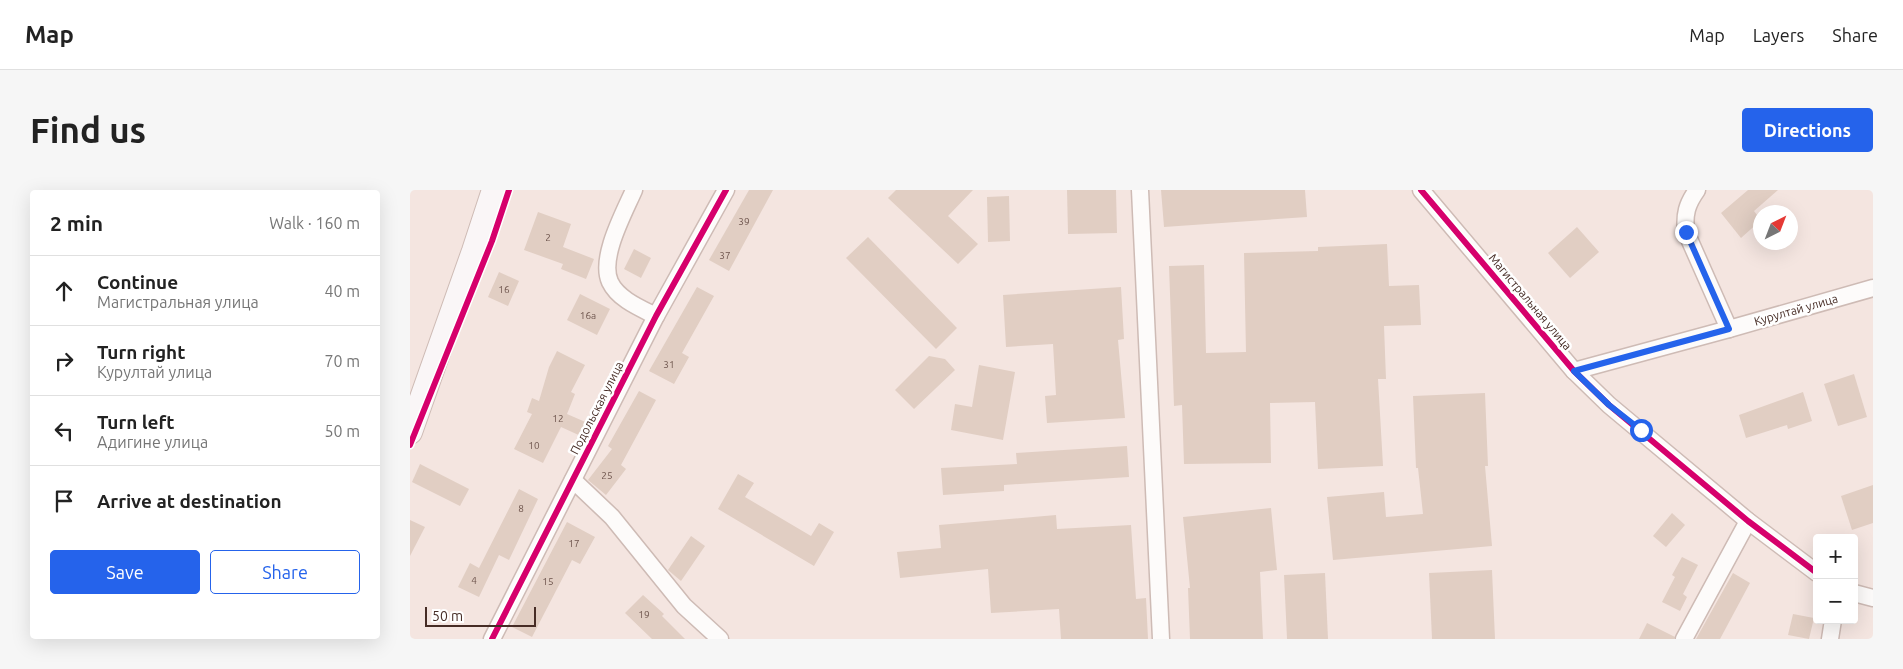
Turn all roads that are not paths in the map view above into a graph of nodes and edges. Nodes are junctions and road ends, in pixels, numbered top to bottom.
1 (494, 190) edge
2 (634, 190) edge
3 (726, 190) edge
4 (1140, 190) edge
5 (1421, 190) edge
6 (1697, 190) edge
7 (1873, 288) edge
8 (656, 316) junction
9 (1729, 329) junction
10 (1574, 371) junction
11 (410, 432) edge
12 (573, 480) junction
13 (1748, 521) junction
14 (1813, 570) edge
15 (1858, 594) edge
16 (1873, 598) edge
17 (1832, 624) edge
18 (492, 639) edge
19 (720, 639) edge
20 (1161, 639) edge
21 (1684, 639) edge
22 (1830, 639) edge

1 - 11 main road
2 - 8 street
3 - 8 street, Подольская улица
4 - 20 street
5 - 10 street, Магистральная улица
6 - 9 street
7 - 9 street, Курултай улица
8 - 12 street, Подольская улица
9 - 10 street, Курултай улица
10 - 13 street, Магистральная улица
12 - 18 street, Подольская улица
12 - 19 street
13 - 14 street, Магистральная улица
13 - 21 street
15 - 16 street
17 - 22 street

